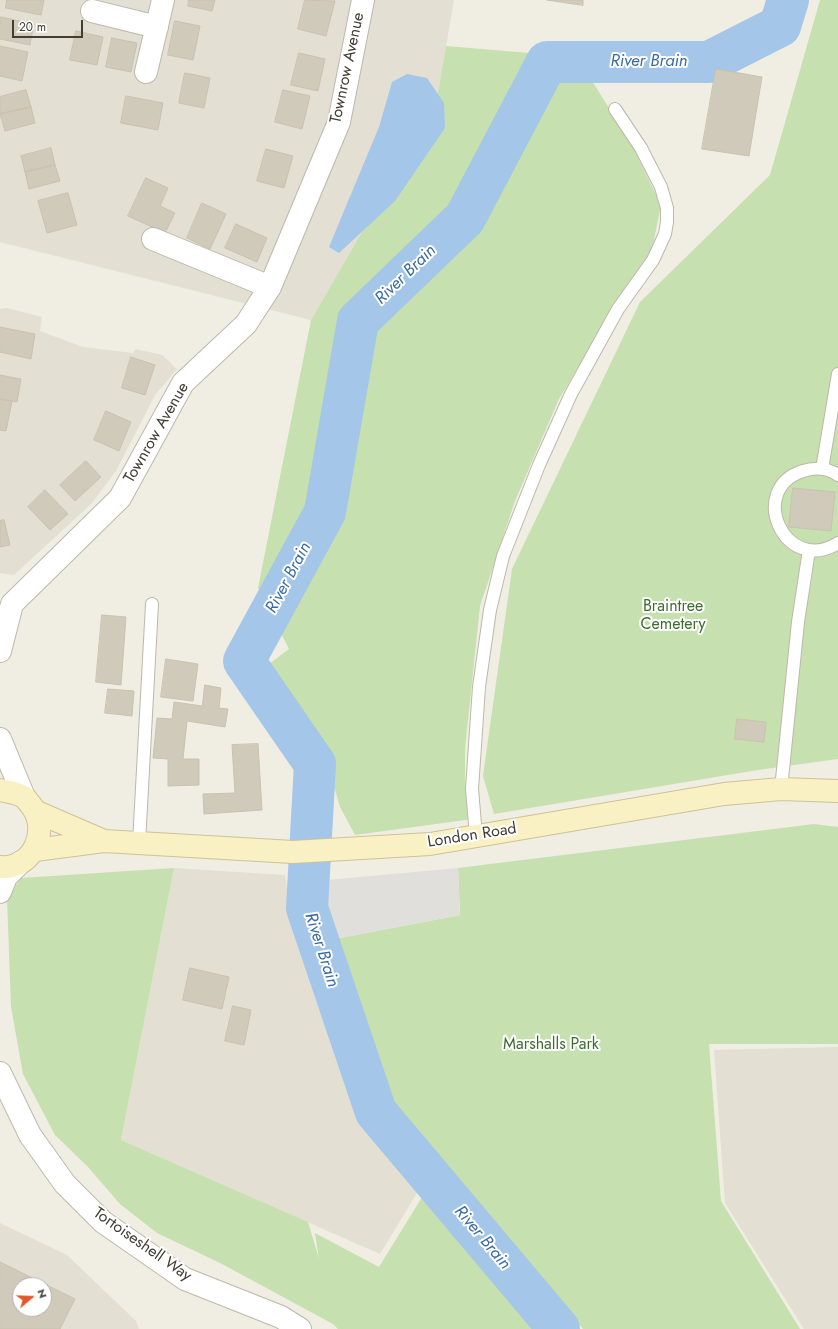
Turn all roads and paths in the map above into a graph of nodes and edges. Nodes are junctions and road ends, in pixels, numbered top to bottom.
1 (163, 0) edge
2 (363, 0) edge
3 (92, 11) dead end
4 (156, 27) junction
5 (146, 72) dead end
6 (615, 109) dead end
7 (153, 239) dead end
8 (270, 287) junction
9 (838, 374) edge
10 (822, 469) junction
11 (838, 475) edge
12 (838, 543) edge
13 (809, 550) junction
14 (6, 599) edge
15 (152, 604) dead end
16 (0, 650) edge
17 (0, 739) edge
18 (781, 789) junction
19 (0, 790) edge
20 (838, 792) edge
21 (30, 804) junction
22 (476, 836) junction
23 (104, 841) junction
24 (139, 843) junction
25 (28, 856) junction
26 (0, 867) edge
27 (0, 892) edge
28 (0, 1073) edge
29 (300, 1329) edge

1 - 4 street
2 - 8 street, Townrow Avenue
3 - 4 street
4 - 5 street
6 - 22 lane
7 - 8 street
8 - 14 street, Townrow Avenue
9 - 10 lane
10 - 11 lane
10 - 13 lane
12 - 13 lane
13 - 18 lane
14 - 16 street, Townrow Avenue
15 - 24 lane
17 - 21 street
18 - 20 street, London Road
18 - 22 street, London Road
19 - 21 street, London Road
21 - 23 street, London Road
21 - 25 street
22 - 24 street, London Road
23 - 24 street, London Road
23 - 25 street, London Road
25 - 26 street, London Road
25 - 27 street
28 - 29 street, Tortoiseshell Way

